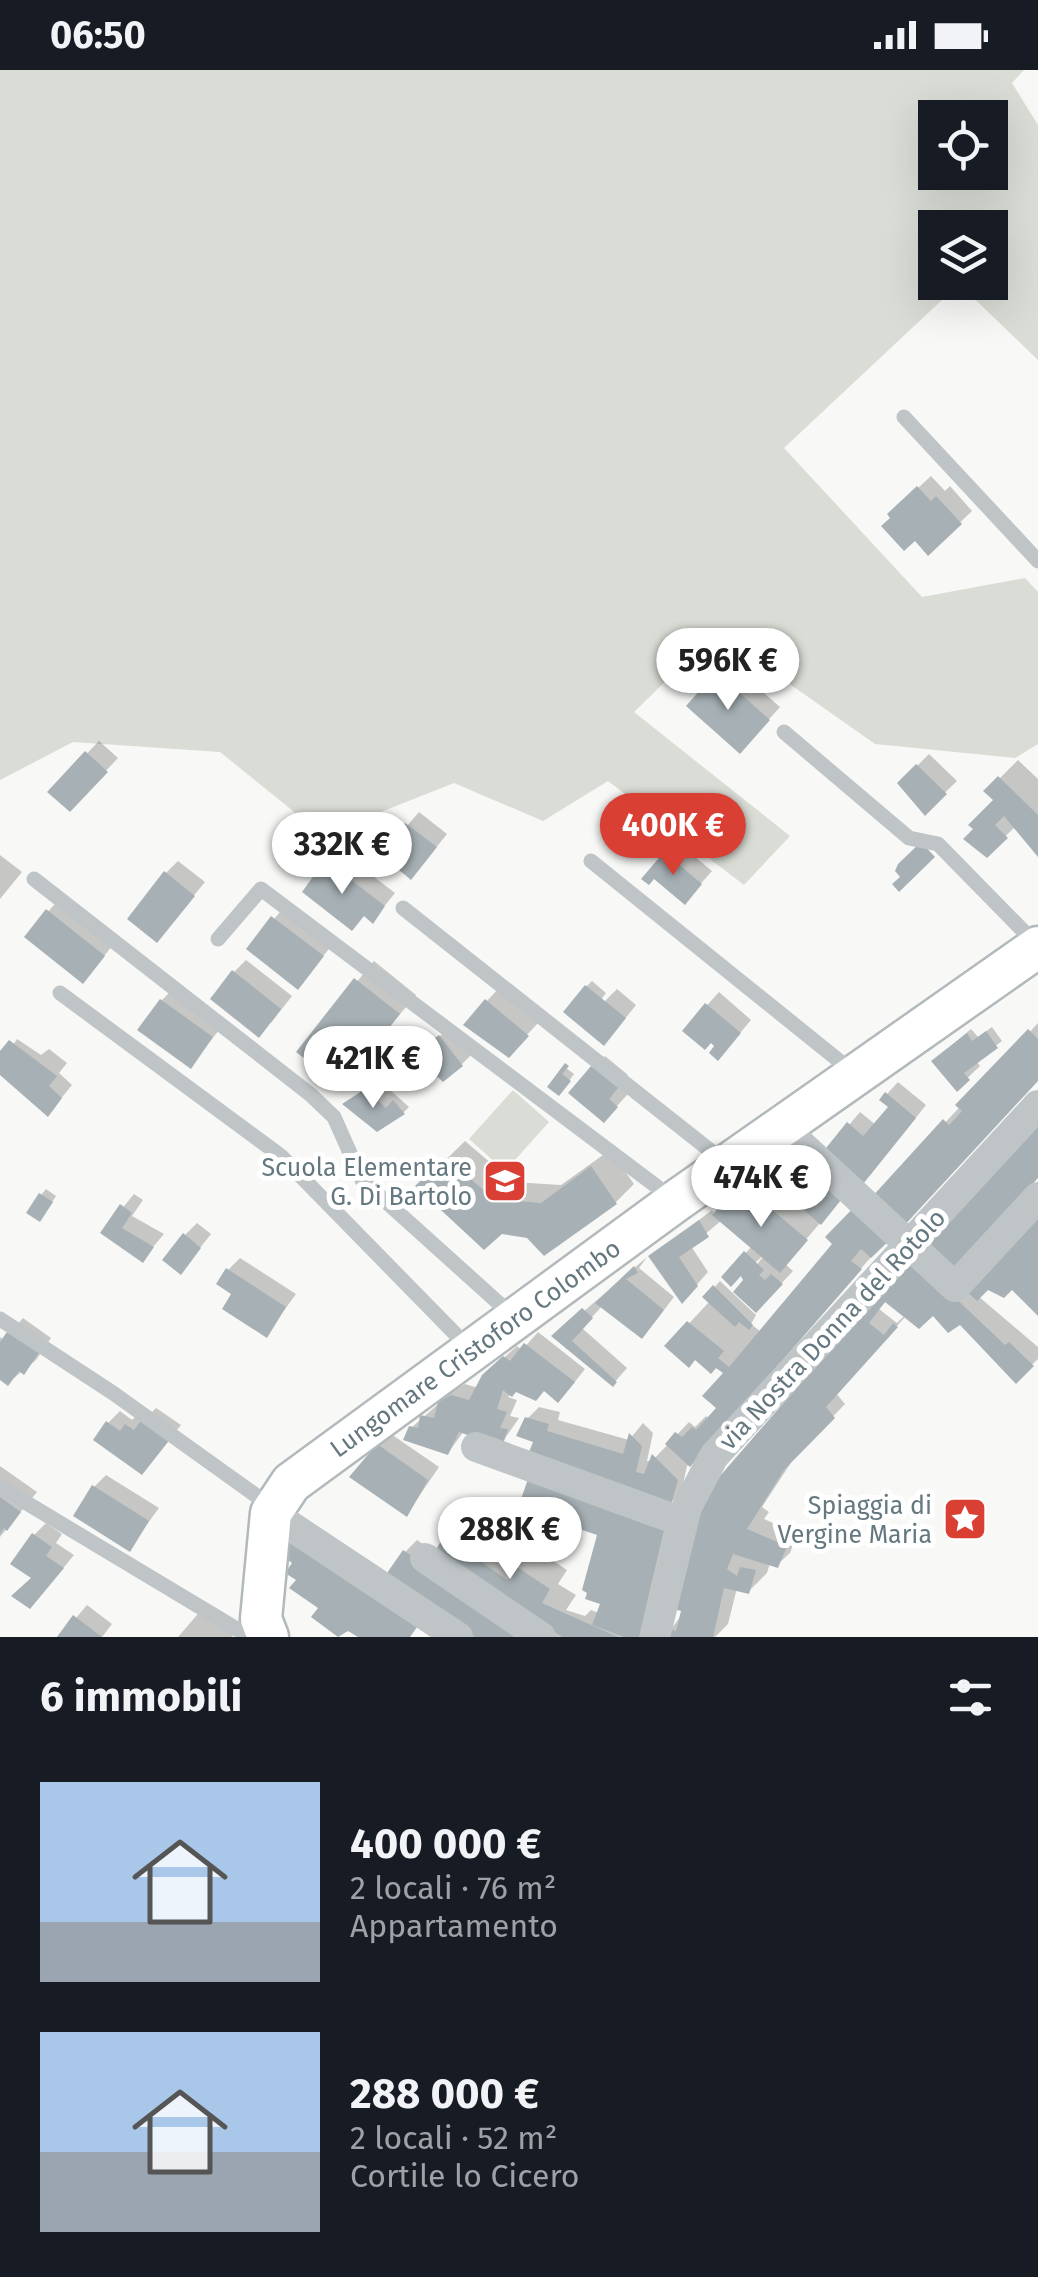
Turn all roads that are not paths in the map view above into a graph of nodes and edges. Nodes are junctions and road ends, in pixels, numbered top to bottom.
1 (904, 418) dead end
2 (1038, 561) edge
3 (784, 732) dead end
4 (591, 862) dead end
5 (34, 879) dead end
6 (404, 908) dead end
7 (218, 939) dead end
8 (1038, 947) edge
9 (60, 993) dead end
10 (856, 1074) junction
11 (1038, 1105) edge
12 (782, 1127) junction
13 (729, 1166) junction
14 (1038, 1197) edge
15 (676, 1202) junction
16 (910, 1247) junction
17 (516, 1319) junction
18 (0, 1320) edge
19 (472, 1350) junction
20 (476, 1447) dead end
21 (0, 1487) edge
22 (271, 1510) junction
23 (682, 1522) junction
24 (425, 1558) dead end
25 (250, 1637) edge
26 (268, 1637) edge
27 (458, 1637) edge
28 (541, 1637) edge
29 (656, 1637) edge

1 - 2 lane
3 - 8 lane
4 - 10 lane
5 - 17 lane
6 - 13 lane
7 - 15 lane
8 - 10 main road, Lungomare Cristoforo Colombo
9 - 19 lane
10 - 12 main road, Lungomare Cristoforo Colombo
11 - 16 street, via Nostra Donna del Rotolo
12 - 13 main road, Lungomare Cristoforo Colombo
12 - 16 street
13 - 15 main road, Lungomare Cristoforo Colombo
14 - 16 street
15 - 17 main road, Lungomare Cristoforo Colombo
16 - 23 street, via Nostra Donna del Rotolo
17 - 19 main road, Lungomare Cristoforo Colombo
18 - 22 lane
19 - 22 main road, Lungomare Cristoforo Colombo
20 - 23 street
21 - 25 lane
22 - 26 main road
22 - 27 street
23 - 29 street, via Nostra Donna del Rotolo
24 - 28 street

